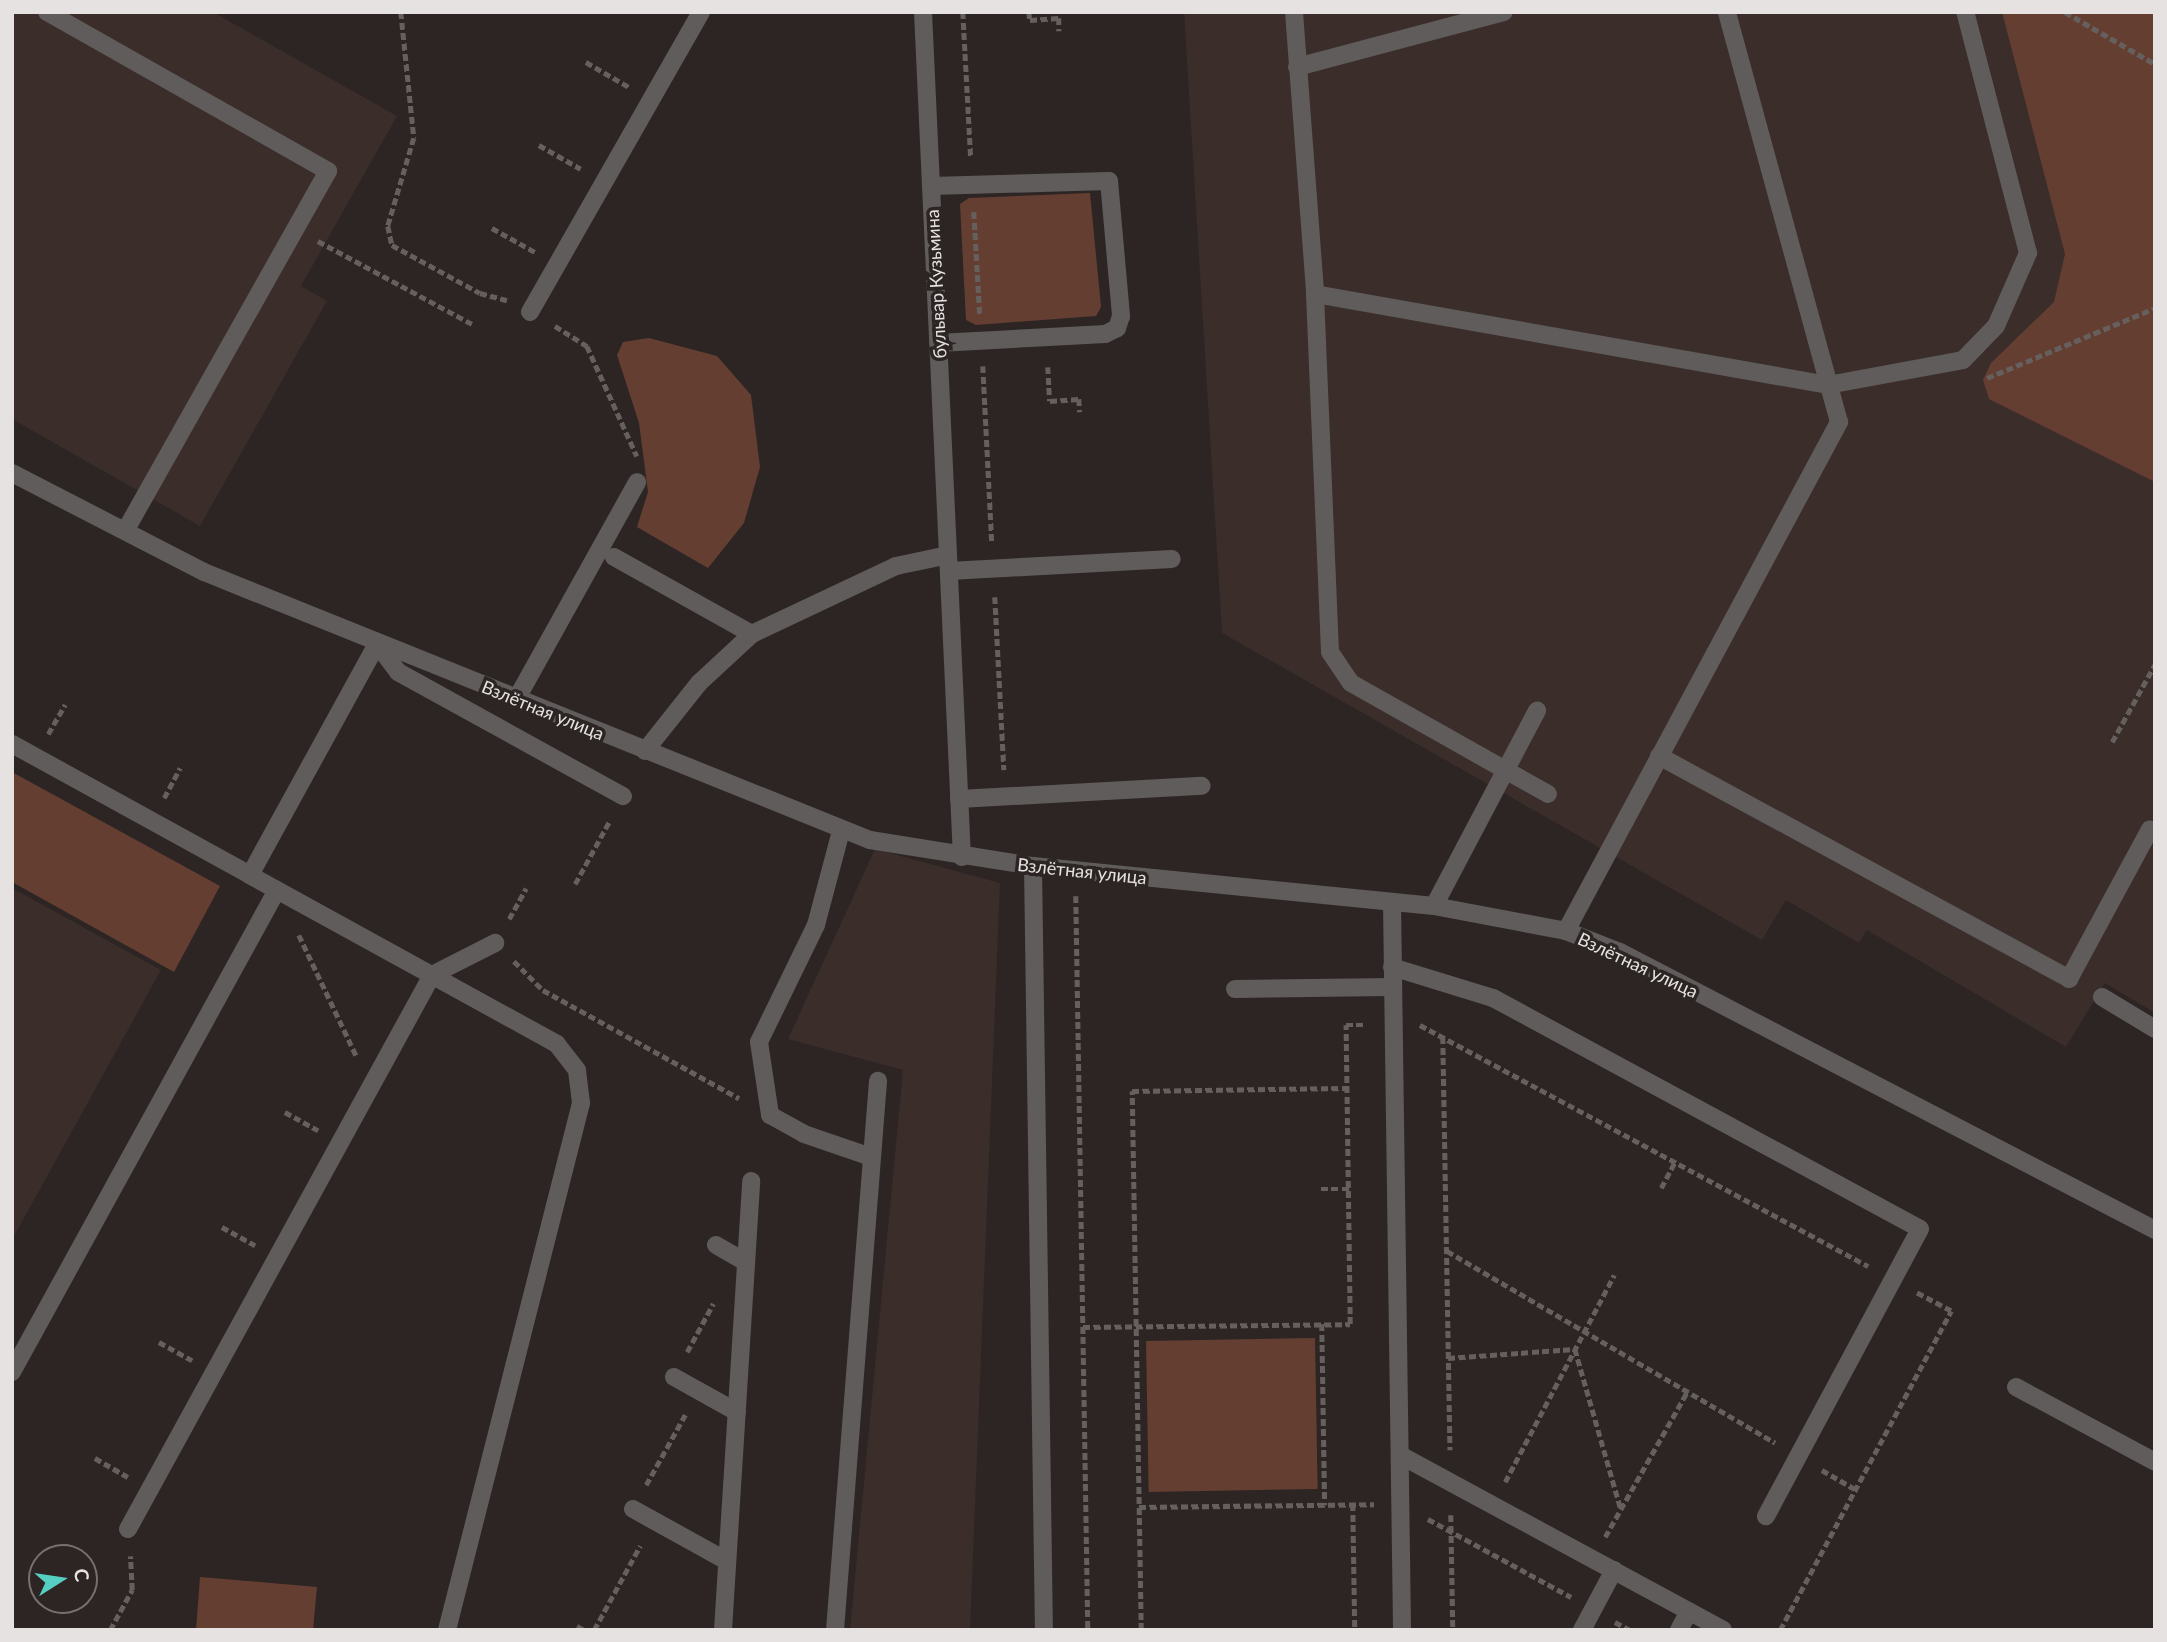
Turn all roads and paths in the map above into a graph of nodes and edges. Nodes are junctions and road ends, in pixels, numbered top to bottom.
1 (47, 12) edge
2 (701, 12) edge
3 (923, 12) edge
4 (963, 12) edge
5 (1029, 12) edge
6 (1294, 12) edge
7 (1504, 12) edge
8 (1727, 12) edge
9 (1965, 12) edge
10 (2065, 12) edge
11 (400, 13) edge
12 (1059, 31) dead end
13 (586, 62) dead end
14 (2155, 64) edge
15 (1297, 67) junction
16 (630, 87) dead end
17 (539, 145) dead end
18 (582, 170) dead end
19 (973, 183) junction
20 (931, 186) junction
21 (295, 228) junction
22 (492, 228) dead end
23 (536, 253) dead end
24 (1315, 294) junction
25 (509, 300) dead end
26 (2155, 308) edge
27 (530, 312) dead end
28 (474, 325) dead end
29 (562, 331) dead end
30 (981, 341) junction
31 (938, 343) junction
32 (1963, 360) junction
33 (1048, 367) dead end
34 (1828, 385) junction
35 (1080, 412) dead end
36 (12, 473) edge
37 (636, 482) joint
38 (125, 531) junction
39 (614, 556) dead end
40 (1172, 559) dead end
41 (949, 563) junction
42 (993, 568) junction
43 (752, 634) junction
44 (377, 644) junction
45 (2155, 664) edge
46 (517, 698) junction
47 (65, 704) dead end
48 (1537, 711) dead end
49 (2112, 742) dead end
50 (12, 744) edge
51 (40, 746) dead end
52 (645, 751) junction
53 (1659, 757) junction
54 (180, 768) dead end
55 (1506, 771) junction
56 (1202, 786) dead end
57 (1548, 794) dead end
58 (623, 796) joint
59 (1006, 796) junction
60 (959, 799) junction
61 (157, 810) dead end
62 (2150, 829) dead end
63 (841, 831) junction
64 (962, 856) junction
65 (1033, 866) junction
66 (1076, 871) junction
67 (250, 875) junction
68 (575, 884) dead end
69 (526, 888) dead end
70 (277, 890) junction
71 (1392, 902) junction
72 (1434, 906) junction
73 (1566, 931) junction
74 (495, 943) junction
75 (1392, 967) junction
76 (432, 975) junction
77 (1392, 987) junction
78 (1235, 989) dead end
79 (2102, 997) dead end
80 (1418, 1024) dead end
81 (1346, 1025) dead end
82 (2155, 1029) edge
83 (1443, 1037) junction
84 (363, 1070) dead end
85 (877, 1081) dead end
86 (1347, 1088) junction
87 (285, 1112) dead end
88 (770, 1115) junction
89 (327, 1136) dead end
90 (871, 1157) junction
91 (1675, 1162) junction
92 (751, 1181) dead end
93 (1661, 1188) dead end
94 (1321, 1189) dead end
95 (1349, 1189) junction
96 (222, 1227) dead end
97 (2155, 1230) edge
98 (716, 1245) dead end
99 (265, 1250) dead end
100 (1447, 1250) junction
101 (743, 1260) junction
102 (1614, 1275) dead end
103 (1893, 1280) junction
104 (1322, 1324) junction
105 (1083, 1327) junction
106 (1136, 1327) junction
107 (1584, 1331) junction
108 (159, 1342) dead end
109 (1575, 1349) junction
110 (1448, 1357) junction
111 (201, 1366) dead end
112 (12, 1372) edge
113 (674, 1377) joint
114 (2016, 1387) dead end
115 (698, 1391) junction
116 (1687, 1392) junction
117 (737, 1412) junction
118 (1400, 1455) junction
119 (1798, 1456) junction
120 (95, 1458) dead end
121 (2155, 1462) edge
122 (138, 1482) dead end
123 (1450, 1483) junction
124 (1855, 1489) junction
125 (1325, 1505) junction
126 (1492, 1505) junction
127 (1139, 1507) junction
128 (633, 1509) joint
129 (1621, 1509) junction
130 (1766, 1516) dead end
131 (654, 1520) junction
132 (128, 1529) dead end
133 (1452, 1533) junction
134 (1593, 1559) junction
135 (727, 1561) junction
136 (1614, 1570) junction
137 (132, 1590) dead end
138 (1592, 1609) junction
139 (1689, 1611) junction
140 (577, 1626) dead end
141 (110, 1630) edge
142 (447, 1630) edge
143 (584, 1630) edge
144 (594, 1630) edge
145 (723, 1630) edge
146 (835, 1630) edge
147 (1044, 1630) edge
148 (1088, 1630) edge
149 (1141, 1630) edge
150 (1355, 1630) edge
151 (1402, 1630) edge
152 (1453, 1630) edge
153 (1582, 1630) edge
154 (1630, 1630) edge
155 (1679, 1630) edge
156 (1723, 1630) edge
157 (1780, 1630) edge

1 - 21 street
2 - 27 street
3 - 20 street, бульвар Кузьмина
4 - 19 path
5 - 12 path
6 - 15 street
7 - 15 street
8 - 34 street
9 - 32 street
10 - 14 path
11 - 25 path
13 - 16 path
15 - 24 street
17 - 18 path
19 - 20 street
19 - 30 path
19 - 30 street
20 - 31 street, бульвар Кузьмина
21 - 28 path
21 - 38 street
22 - 23 path
24 - 34 street
24 - 55 street
26 - 32 path
29 - 37 path
30 - 31 street
30 - 42 path
31 - 41 street, бульвар Кузьмина
32 - 34 street
33 - 35 path
34 - 53 street
36 - 38 street, Взлётная улица
37 - 46 street
38 - 44 street, Взлётная улица
39 - 43 street
40 - 42 street
41 - 42 street
41 - 43 street
41 - 60 street, бульвар Кузьмина
42 - 59 path
43 - 52 street
44 - 46 street, Взлётная улица
44 - 58 street
44 - 67 street
45 - 49 path
46 - 52 street, Взлётная улица
47 - 51 path
48 - 55 street
50 - 67 street
52 - 63 street, Взлётная улица
53 - 62 street
53 - 73 street
54 - 61 path
55 - 57 street
55 - 72 street
56 - 59 street
58 - 68 path
59 - 60 street
60 - 64 street, бульвар Кузьмина
63 - 64 street, Взлётная улица
63 - 88 street
64 - 65 street, Взлётная улица
65 - 66 street, Взлётная улица
65 - 147 street
66 - 71 street, Взлётная улица
66 - 105 path
67 - 70 street
69 - 74 path
70 - 76 street
70 - 84 path
70 - 112 street
71 - 72 street, Взлётная улица
71 - 75 street
72 - 73 street, Взлётная улица
73 - 97 street, Взлётная улица
74 - 76 street
74 - 88 path
75 - 77 street
75 - 103 street
76 - 132 street
76 - 142 street
77 - 78 street
77 - 118 street
79 - 82 street
80 - 83 path
81 - 86 path
83 - 91 path
83 - 100 path
85 - 90 street
86 - 95 path
86 - 106 path
87 - 89 path
88 - 90 street
90 - 146 street
91 - 93 path
91 - 103 path
92 - 101 street
94 - 95 path
95 - 104 path
96 - 99 path
98 - 101 street
100 - 107 path
100 - 110 path
101 - 113 path
101 - 117 street
102 - 107 path
103 - 119 street
103 - 124 path
104 - 106 path
104 - 125 path
105 - 106 path
105 - 148 path
106 - 127 path
107 - 109 path
107 - 116 path
108 - 111 path
109 - 110 path
109 - 126 path
109 - 129 path
110 - 123 path
113 - 115 street
114 - 121 street
115 - 117 street
115 - 128 path
116 - 119 path
116 - 129 path
117 - 135 street
118 - 123 street
118 - 151 street
119 - 124 path
119 - 130 street
120 - 122 path
123 - 126 street
123 - 133 path
124 - 157 path
125 - 127 path
125 - 150 path
126 - 134 street
127 - 149 path
128 - 131 street
129 - 134 path
131 - 135 street
131 - 144 path
133 - 138 path
133 - 152 path
134 - 136 street
135 - 145 street
136 - 138 street
136 - 139 street
137 - 141 path
138 - 153 street
138 - 154 path
139 - 155 street
139 - 156 street
140 - 143 path

